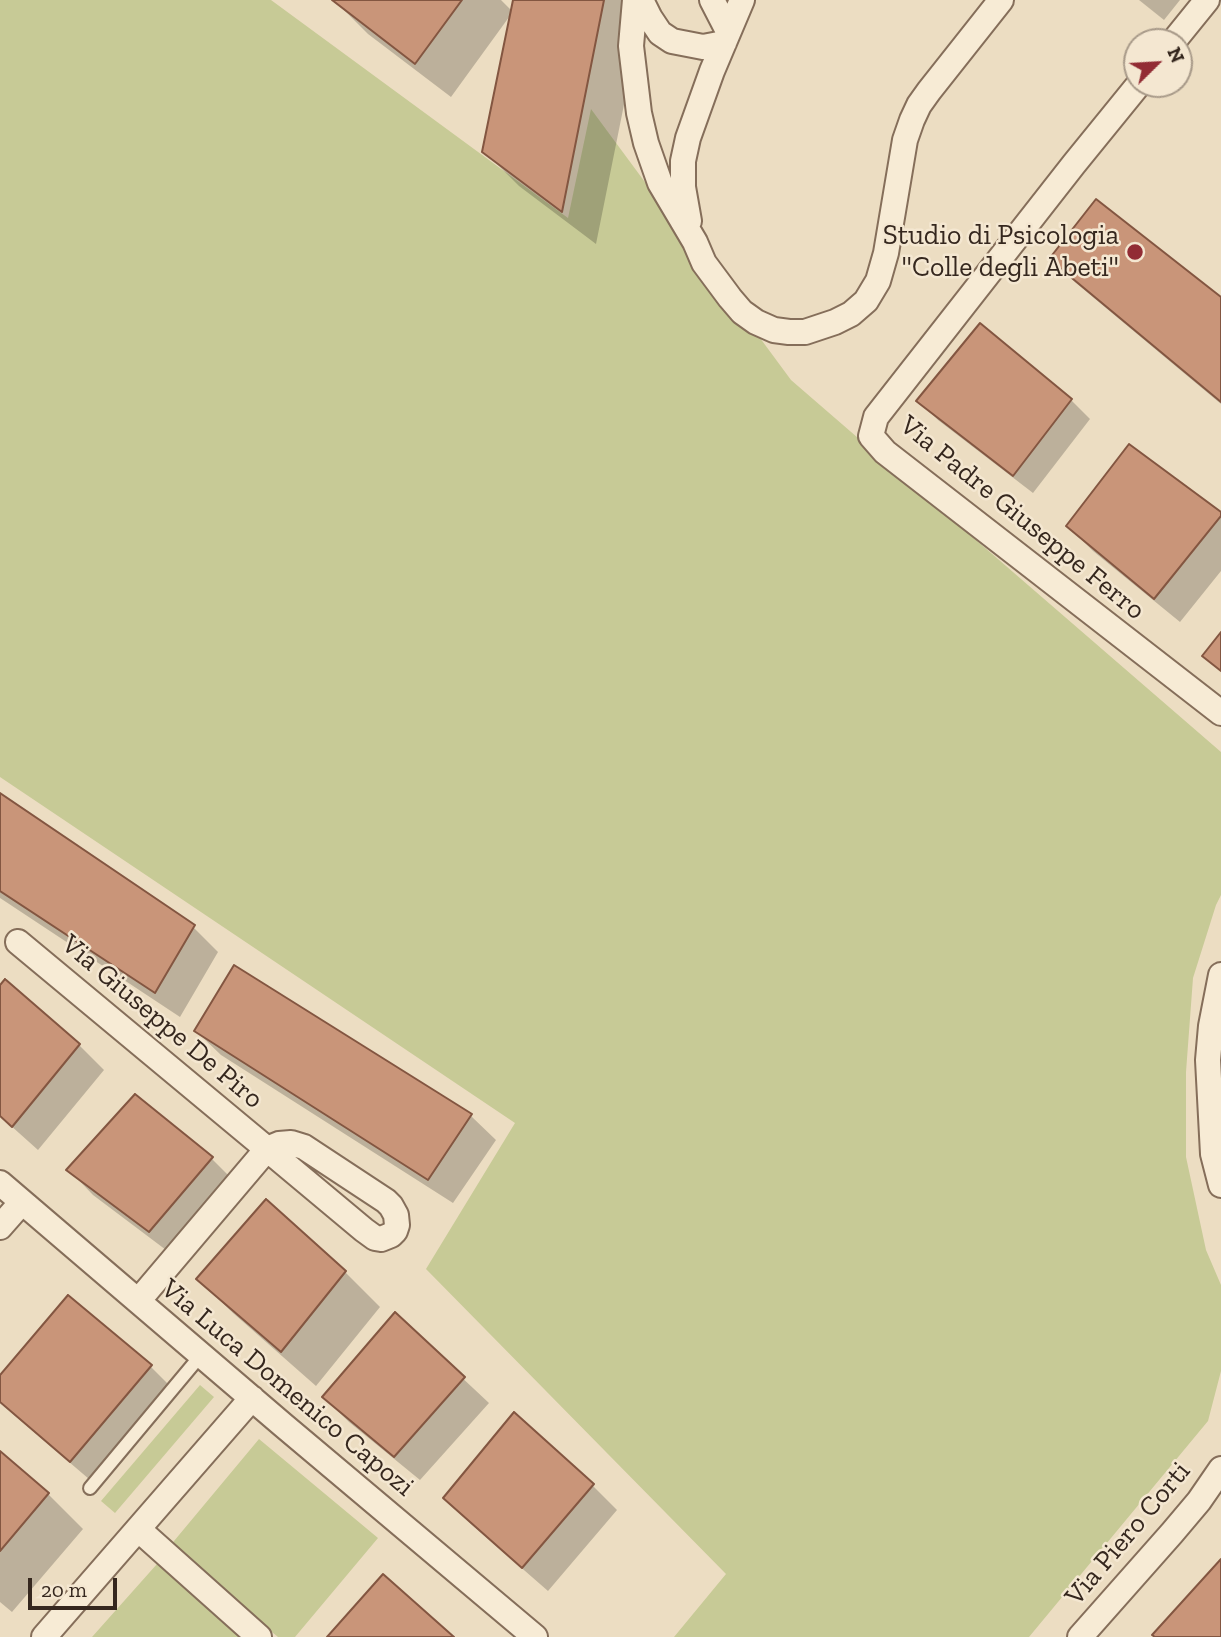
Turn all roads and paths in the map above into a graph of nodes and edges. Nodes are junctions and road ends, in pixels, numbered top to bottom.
1 (635, 0) edge
2 (641, 0) edge
3 (712, 0) edge
4 (742, 0) edge
5 (1001, 0) edge
6 (1207, 0) edge
7 (1184, 28) edge
8 (726, 37) junction
9 (1128, 98) edge
10 (695, 242) junction
11 (1221, 713) edge
12 (18, 942) dead end
13 (1221, 975) edge
14 (267, 1149) junction
15 (0, 1183) edge
16 (1221, 1185) edge
17 (22, 1202) junction
18 (0, 1227) edge
19 (139, 1300) junction
20 (201, 1354) junction
21 (252, 1398) junction
22 (1221, 1469) edge
23 (90, 1488) dead end
24 (138, 1529) junction
25 (44, 1637) edge
26 (259, 1637) edge
27 (536, 1637) edge
28 (1080, 1637) edge

1 - 10 street
2 - 8 street
3 - 8 street
4 - 8 street
5 - 10 street
6 - 7 street
8 - 10 street
9 - 11 street, Via Padre Giuseppe Ferro
12 - 14 street, Via Giuseppe De Piro
13 - 16 street
14 - 14 street, Via Giuseppe De Piro
14 - 19 street
15 - 17 street, Via Luca Domenico Capozi
17 - 18 street
17 - 19 street, Via Luca Domenico Capozi
19 - 20 street, Via Luca Domenico Capozi
20 - 21 street, Via Luca Domenico Capozi
20 - 23 lane
21 - 24 street
21 - 27 street, Via Luca Domenico Capozi
22 - 28 street, Via Piero Corti
24 - 25 street
24 - 26 street

